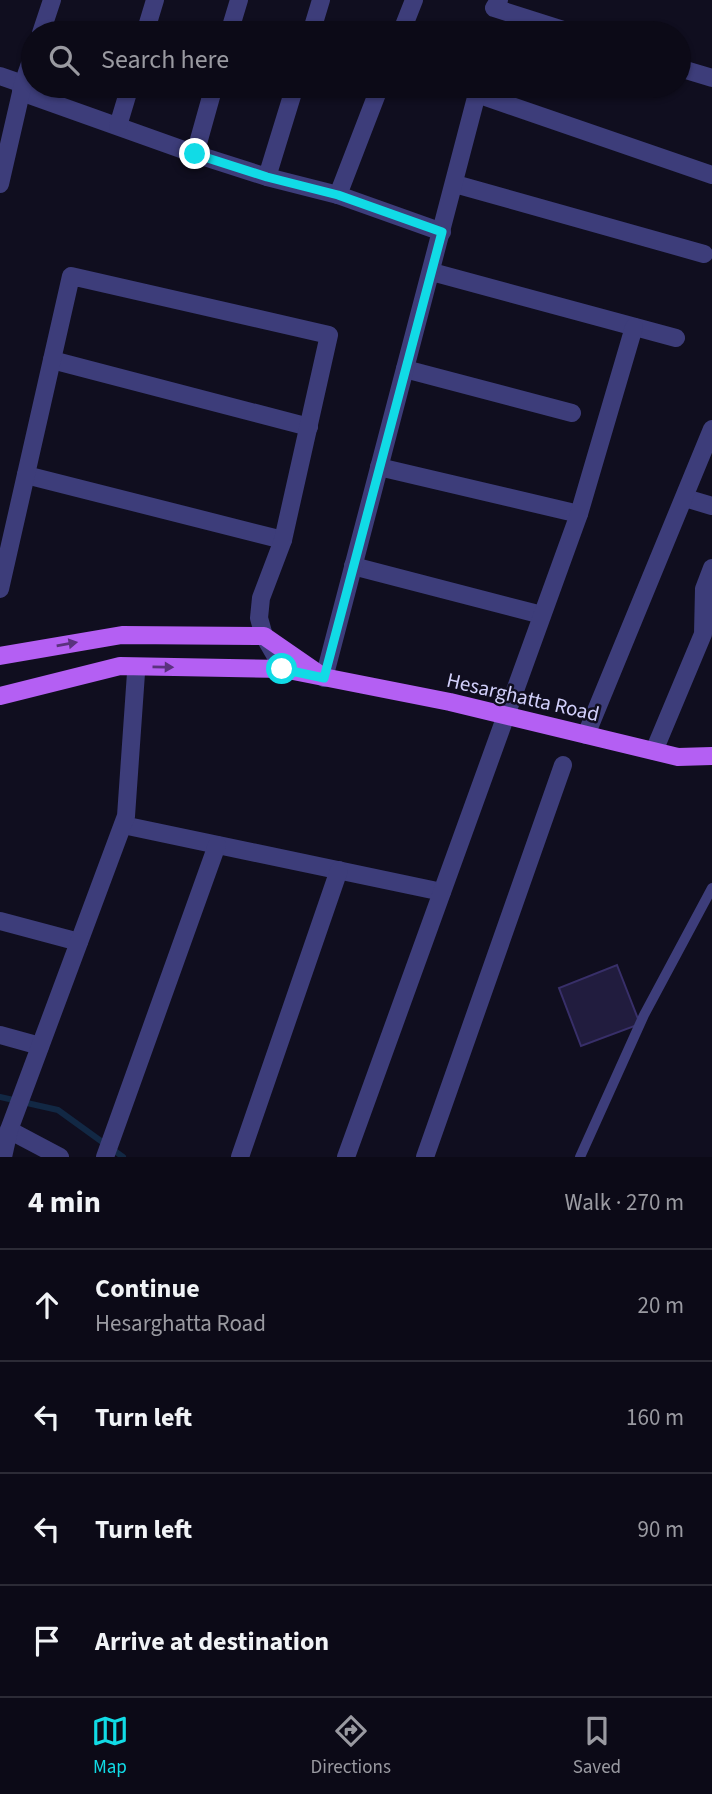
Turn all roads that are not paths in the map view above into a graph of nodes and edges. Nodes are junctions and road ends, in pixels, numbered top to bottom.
1 (52, 0) edge
2 (155, 0) edge
3 (239, 0) edge
4 (321, 0) edge
5 (414, 0) edge
6 (499, 0) edge
7 (45, 21) edge
8 (149, 21) edge
9 (233, 21) edge
10 (315, 21) edge
11 (406, 21) edge
12 (535, 21) edge
13 (691, 72) edge
14 (0, 76) edge
15 (712, 78) edge
16 (21, 87) edge
17 (21, 92) edge
18 (47, 98) edge
19 (126, 98) edge
20 (211, 98) edge
21 (291, 98) edge
22 (375, 98) edge
23 (476, 98) edge
24 (500, 98) edge
25 (118, 127) junction
26 (195, 154) junction
27 (712, 175) edge
28 (267, 177) junction
29 (0, 184) edge
30 (454, 184) junction
31 (338, 195) junction
32 (442, 232) junction
33 (704, 254) dead end
34 (432, 272) junction
35 (634, 327) junction
36 (676, 338) dead end
37 (52, 360) junction
38 (405, 369) junction
39 (572, 412) dead end
40 (309, 427) junction
41 (712, 429) edge
42 (379, 467) junction
43 (26, 475) junction
44 (685, 498) junction
45 (712, 506) edge
46 (579, 514) junction
47 (283, 540) junction
48 (353, 566) junction
49 (712, 568) edge
50 (0, 589) edge
51 (541, 615) junction
52 (264, 636) junction
53 (0, 656) edge
54 (282, 669) junction
55 (136, 673) dead end
56 (324, 678) junction
57 (0, 696) edge
58 (504, 715) junction
59 (586, 735) junction
60 (654, 751) junction
61 (712, 756) edge
62 (563, 765) dead end
63 (123, 825) junction
64 (217, 845) junction
65 (339, 870) junction
66 (712, 888) edge
67 (442, 892) junction
68 (0, 920) edge
69 (79, 942) junction
70 (0, 1035) edge
71 (40, 1046) junction
72 (4, 1144) edge
73 (60, 1157) edge
74 (105, 1157) edge
75 (240, 1157) edge
76 (346, 1157) edge
77 (425, 1157) edge
78 (580, 1157) edge

1 - 7 street
2 - 8 street
3 - 9 street
4 - 10 street
5 - 11 street
6 - 12 street
13 - 15 street
14 - 16 street
17 - 29 street
18 - 25 street
19 - 25 street
20 - 26 street
21 - 28 street
22 - 31 street
23 - 30 street
24 - 27 street
25 - 26 street
26 - 28 street
28 - 31 street
30 - 32 street
30 - 33 street
31 - 32 street
32 - 34 street
34 - 35 street
34 - 38 street
35 - 36 street
35 - 46 street
37 - 40 street
37 - 40 street
37 - 43 street
38 - 39 street
38 - 42 street
40 - 47 street
41 - 44 street
42 - 46 street
42 - 48 street
43 - 47 street
43 - 50 street
44 - 45 street
44 - 59 street
46 - 51 street
47 - 52 street
48 - 51 street
48 - 56 street
49 - 60 street
51 - 58 street
53 -> 52 main road
52 - 54 street
52 - 56 main road, Hesarghatta Road
54 - 56 main road, Hesarghatta Road
57 -> 54 main road, Hesarghatta Road
55 - 63 street
56 - 58 main road, Hesarghatta Road
58 - 59 main road, Hesarghatta Road
58 - 67 street
59 - 60 main road, Hesarghatta Road
60 - 61 main road, Hesarghatta Road
62 - 77 street
63 - 64 street
63 - 69 street
64 - 65 street
64 - 74 street
65 - 67 street
65 - 75 street
66 - 78 lane
67 - 76 street
68 - 69 street
69 - 71 street
70 - 71 street
71 - 72 street
72 - 73 street

